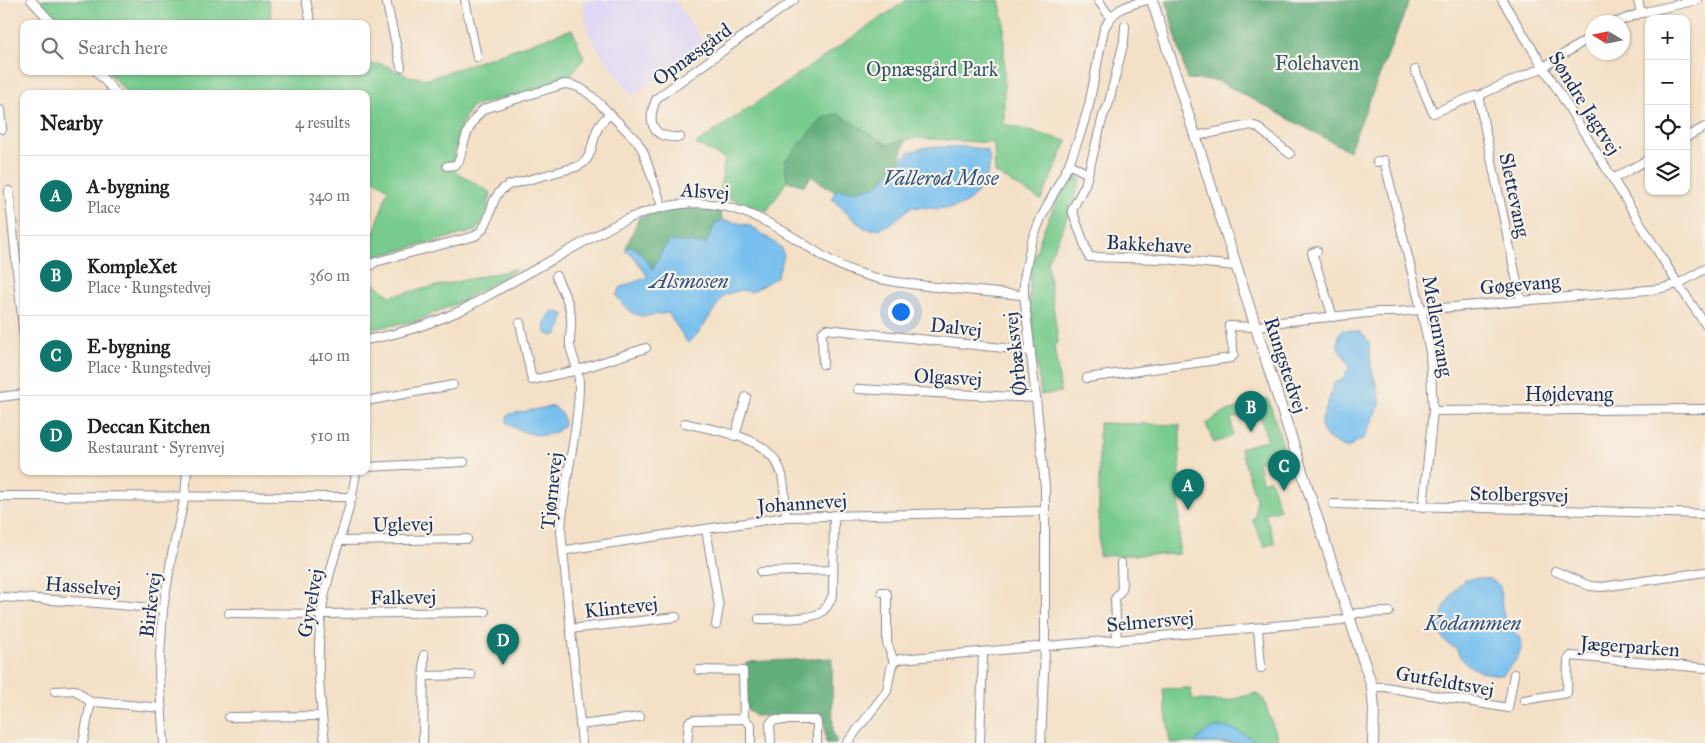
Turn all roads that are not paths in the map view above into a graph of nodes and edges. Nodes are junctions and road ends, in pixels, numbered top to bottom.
1 (31, 0) edge
2 (306, 0) edge
3 (386, 0) edge
4 (465, 0) edge
5 (794, 0) edge
6 (1098, 0) edge
7 (1147, 0) edge
8 (1152, 0) edge
9 (1502, 0) edge
10 (1638, 0) edge
11 (1697, 0) edge
12 (1641, 13) junction
13 (1110, 17) junction
14 (1630, 17) edge
15 (48, 20) edge
16 (310, 20) edge
17 (1125, 26) dead end
18 (1585, 41) edge
19 (477, 57) dead end
20 (401, 67) dead end
21 (1544, 67) junction
22 (1415, 70) dead end
23 (100, 75) edge
24 (113, 90) edge
25 (1480, 97) junction
26 (0, 110) edge
27 (610, 114) junction
28 (1705, 127) edge
29 (2, 129) dead end
30 (1690, 135) edge
31 (1196, 136) junction
32 (680, 137) dead end
33 (1290, 154) dead end
34 (1645, 161) edge
35 (1377, 162) dead end
36 (1069, 164) junction
37 (447, 166) dead end
38 (1088, 174) junction
39 (1613, 179) junction
40 (9, 191) dead end
41 (662, 206) junction
42 (1317, 251) dead end
43 (370, 266) edge
44 (1236, 266) junction
45 (1705, 269) edge
46 (556, 276) dead end
47 (1678, 284) junction
48 (1024, 295) junction
49 (20, 299) edge
50 (1520, 301) junction
51 (1421, 309) junction
52 (1333, 317) junction
53 (520, 323) dead end
54 (1705, 324) edge
55 (1255, 327) junction
56 (370, 339) edge
57 (646, 348) dead end
58 (1031, 351) junction
59 (823, 364) dead end
60 (578, 370) junction
61 (1087, 378) dead end
62 (453, 385) dead end
63 (858, 389) dead end
64 (20, 395) edge
65 (746, 397) dead end
66 (0, 398) edge
67 (1036, 398) junction
68 (370, 400) edge
69 (1705, 409) edge
70 (1433, 411) junction
71 (685, 423) dead end
72 (736, 436) junction
73 (464, 462) dead end
74 (370, 467) edge
75 (187, 475) edge
76 (355, 475) edge
77 (0, 496) edge
78 (185, 496) junction
79 (352, 498) junction
80 (1333, 504) dead end
81 (1423, 508) junction
82 (1045, 511) junction
83 (1705, 514) edge
84 (834, 515) junction
85 (786, 517) junction
86 (706, 529) junction
87 (467, 539) dead end
88 (340, 541) junction
89 (563, 551) junction
90 (1120, 563) dead end
91 (833, 570) junction
92 (1555, 571) dead end
93 (761, 572) dead end
94 (1705, 572) edge
95 (882, 592) dead end
96 (0, 597) edge
97 (163, 609) junction
98 (485, 612) dead end
99 (1389, 612) dead end
100 (229, 613) dead end
101 (322, 614) junction
102 (676, 618) dead end
103 (1350, 618) junction
104 (759, 619) dead end
105 (716, 625) dead end
106 (1258, 628) junction
107 (570, 629) junction
108 (1117, 640) junction
109 (1045, 648) junction
110 (983, 652) junction
111 (424, 655) dead end
112 (894, 662) junction
113 (1261, 668) dead end
114 (1705, 668) edge
115 (699, 670) dead end
116 (1514, 674) dead end
117 (424, 676) junction
118 (471, 676) dead end
119 (1372, 687) junction
120 (55, 691) dead end
121 (1524, 700) dead end
122 (92, 703) junction
123 (162, 708) junction
124 (322, 716) junction
125 (229, 717) dead end
126 (640, 717) dead end
127 (744, 719) junction
128 (580, 725) junction
129 (83, 743) edge
130 (164, 743) edge
131 (325, 743) edge
132 (424, 743) edge
133 (582, 743) edge
134 (687, 743) edge
135 (751, 743) edge
136 (771, 743) edge
137 (817, 743) edge
138 (847, 743) edge
139 (980, 743) edge
140 (1041, 743) edge
141 (1373, 743) edge

1 - 15 street
2 - 16 street
3 - 20 street
4 - 19 street
5 - 32 street, Opnæsgård
6 - 13 street
7 - 13 street
8 - 31 main road, Rungstedvej
9 - 21 street, Søndre Jagtvej
10 - 12 street
11 - 12 street
12 - 14 street
13 - 36 street, Ørbæksvej
17 - 38 street, Bakkehave
18 - 21 street
21 - 25 street
21 - 39 street, Søndre Jagtvej
22 - 25 street
23 - 24 street
25 - 50 street, Slettevang
26 - 29 street
27 - 37 street
27 - 41 street
27 - 43 street
28 - 30 street
31 - 33 street
31 - 44 main road, Rungstedvej
34 - 39 street
35 - 51 street, Mellemvang
36 - 38 street
36 - 48 street, Ørbæksvej
38 - 44 street, Bakkehave
39 - 47 street, Søndre Jagtvej
40 - 49 street
41 - 48 street, Alsvej
41 - 56 street, Alsvej
42 - 52 street
44 - 55 main road, Rungstedvej
45 - 47 street, Gøgevang
46 - 60 street, Tjørnevej
47 - 50 street, Gøgevang
47 - 54 street, Søndre Jagtvej
48 - 58 street, Ørbæksvej
50 - 51 street, Gøgevang
51 - 52 street, Gøgevang
51 - 70 street, Mellemvang
52 - 55 street, Gøgevang
53 - 60 street
55 - 61 street, Gøgevang
55 - 103 main road, Rungstedvej
57 - 60 street
58 - 59 street, Dalvej
58 - 67 street, Ørbæksvej
60 - 89 street, Tjørnevej
62 - 68 street
63 - 67 street, Olgasvej
64 - 66 street
65 - 72 street
67 - 82 street, Ørbæksvej
69 - 70 street, Højdevang
70 - 81 street, Mellemvang
71 - 72 street
72 - 85 street
73 - 74 street
75 - 78 street, Birkevej
76 - 79 street, Gyvelvej
77 - 78 street
78 - 79 street
78 - 97 street, Birkevej
79 - 88 street, Gyvelvej
80 - 81 street, Stolbergsvej
81 - 83 street, Stolbergsvej
82 - 84 street, Johannevej
82 - 109 street, Ørbæksvej
84 - 85 street, Johannevej
84 - 91 street
85 - 86 street, Johannevej
86 - 89 street, Johannevej
86 - 105 street
87 - 88 street, Uglevej
88 - 101 street, Gyvelvej
89 - 107 street, Tjørnevej
90 - 108 street
91 - 93 street
91 - 104 street
92 - 94 street
95 - 112 street
96 - 97 street, Hasselvej
97 - 123 street, Birkevej
98 - 101 street, Falkevej
99 - 103 street, Selmersvej
100 - 101 street, Falkevej
101 - 124 street, Gyvelvej
102 - 107 street, Klintevej
103 - 106 street, Selmersvej
103 - 119 main road, Rungstedvej
106 - 108 street, Selmersvej
106 - 113 street
107 - 128 street, Tjørnevej
108 - 109 street, Selmersvej
109 - 110 street, Selmersvej
109 - 140 street, Ørbæksvej
110 - 112 street, Selmersvej
110 - 139 street
111 - 117 street
112 - 138 street
114 - 121 street, Jægerparken
115 - 127 street
116 - 119 street, Gutfeldtsvej
117 - 118 street
117 - 132 street
119 - 141 main road, Rungstedvej
120 - 122 street
122 - 123 street
122 - 129 street
123 - 130 street, Birkevej
124 - 125 street
124 - 131 street, Gyvelvej
126 - 128 street
127 - 134 street
127 - 135 street
128 - 133 street, Tjørnevej
136 - 137 street

